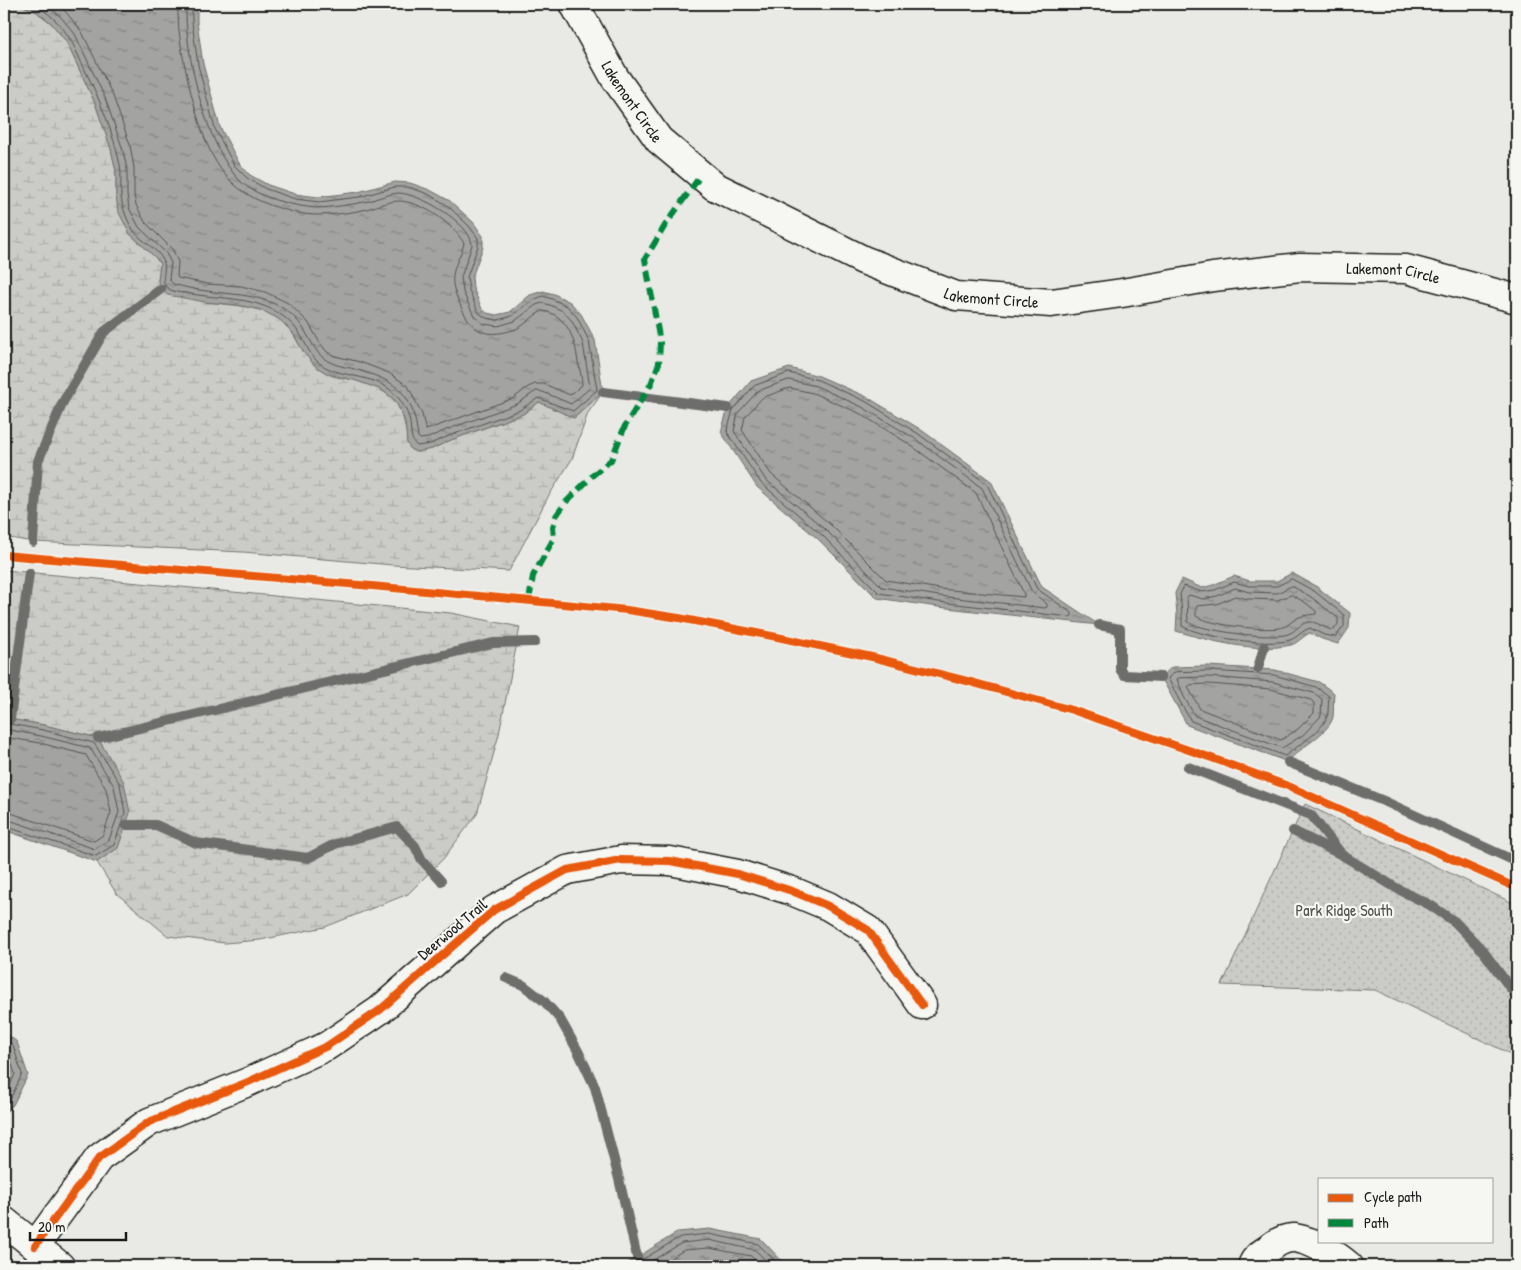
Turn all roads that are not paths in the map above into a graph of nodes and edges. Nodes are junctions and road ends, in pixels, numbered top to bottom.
1 (574, 4) edge
2 (1517, 299) edge
3 (922, 1005) dead end
4 (4, 1221) edge
5 (35, 1246) junction
6 (60, 1266) edge
7 (1252, 1266) edge
8 (1349, 1266) edge

1 - 2 street, Lakemont Circle
3 - 5 street, Deerwood Trail
4 - 5 street
5 - 6 street
7 - 8 street

